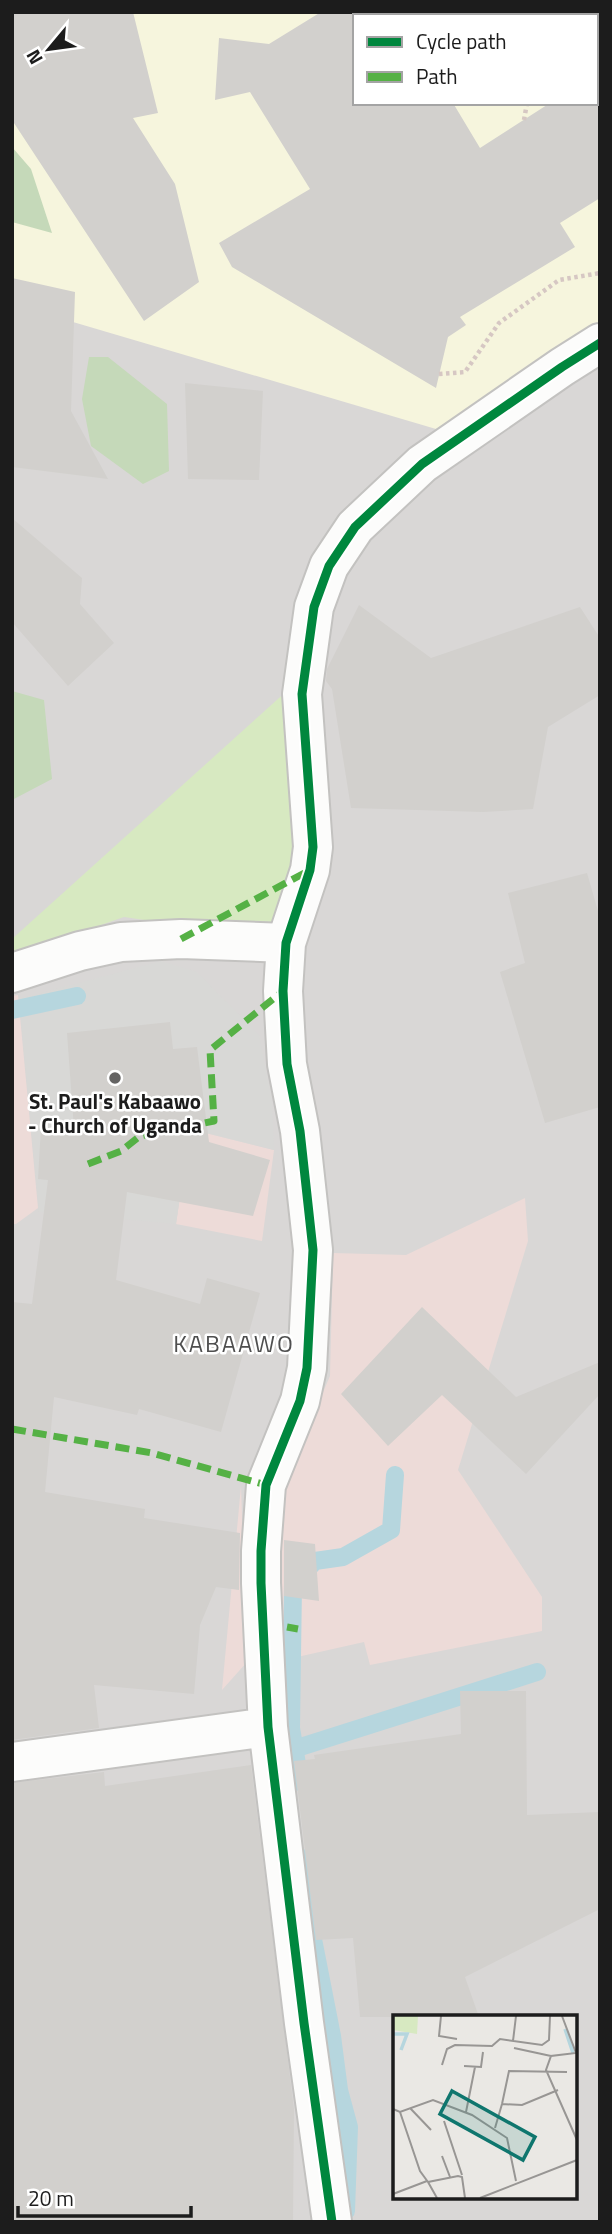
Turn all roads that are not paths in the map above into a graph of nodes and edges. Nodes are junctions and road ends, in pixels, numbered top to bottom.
1 (600, 343) edge
2 (286, 943) junction
3 (12, 973) edge
4 (268, 1727) junction
5 (12, 1762) edge
6 (331, 2222) edge

1 - 2 street
2 - 3 street
2 - 4 street
4 - 5 street
4 - 6 street

